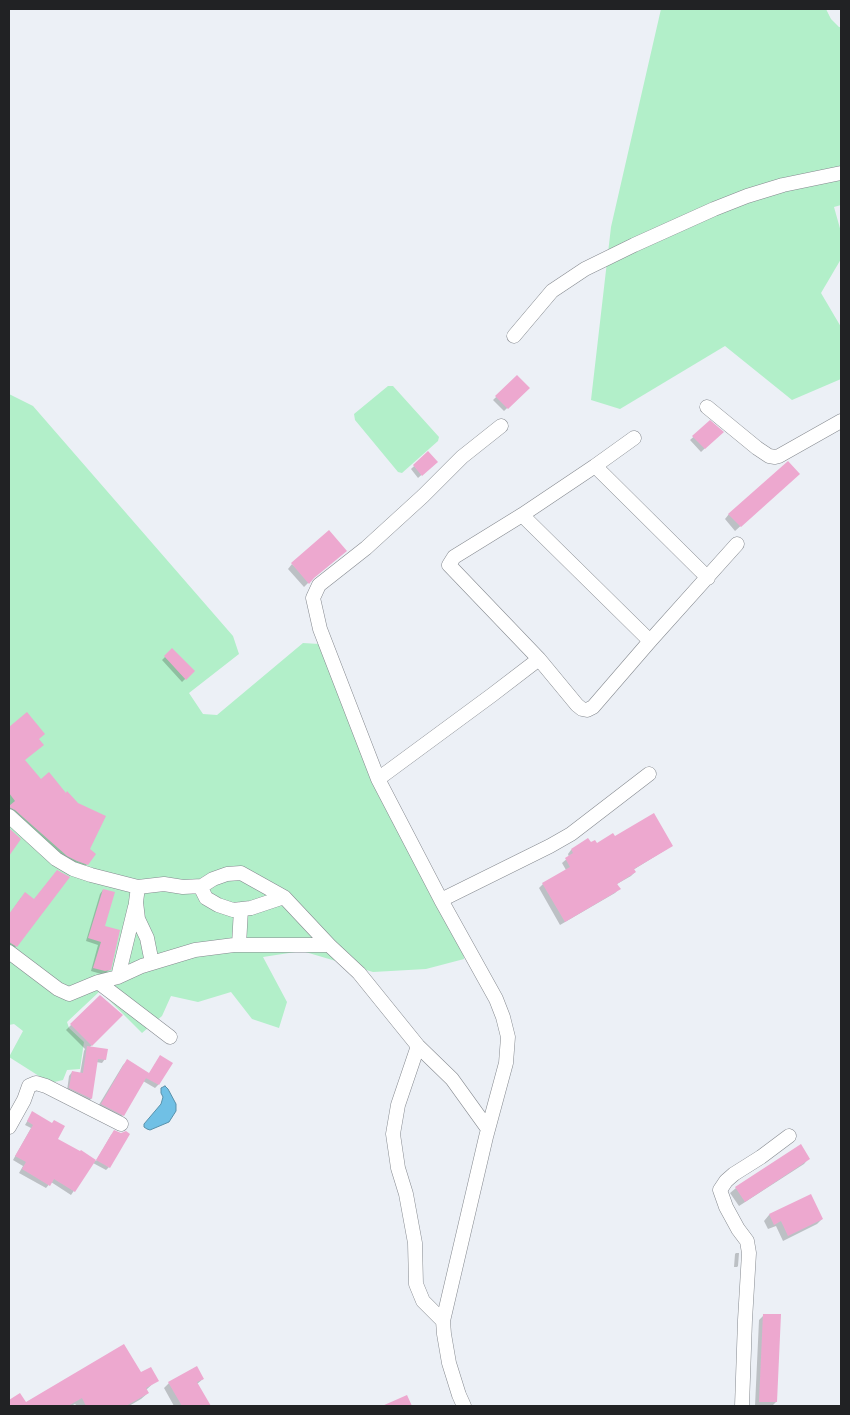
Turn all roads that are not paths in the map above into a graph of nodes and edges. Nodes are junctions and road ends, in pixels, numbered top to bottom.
1 (841, 173) edge
2 (514, 336) dead end
3 (707, 407) dead end
4 (841, 421) edge
5 (501, 426) dead end
6 (634, 438) dead end
7 (595, 466) junction
8 (522, 514) junction
9 (737, 544) dead end
10 (708, 578) junction
11 (650, 641) junction
12 (539, 659) junction
13 (649, 774) dead end
14 (378, 779) junction
15 (9, 816) edge
16 (200, 886) junction
17 (138, 887) junction
18 (284, 897) junction
19 (441, 900) junction
20 (136, 902) junction
21 (241, 909) junction
22 (239, 945) junction
23 (329, 945) junction
24 (9, 952) edge
25 (152, 963) junction
26 (118, 977) junction
27 (98, 982) junction
28 (170, 1037) dead end
29 (418, 1046) junction
30 (121, 1124) dead end
31 (9, 1127) edge
32 (488, 1129) junction
33 (789, 1136) dead end
34 (443, 1321) junction
35 (464, 1406) edge
36 (742, 1406) edge

1 - 2 street
3 - 4 street
5 - 14 street
6 - 7 street
7 - 8 street
7 - 10 street
8 - 11 street
8 - 12 street
9 - 10 street
10 - 11 street
11 - 12 street
12 - 14 street
13 - 19 street
14 - 19 street
15 - 17 street
16 - 17 street
16 - 18 street
16 - 21 street
17 - 20 street
18 - 21 street
18 - 23 street
19 - 32 street
20 - 25 street
20 - 26 street
21 - 22 street
22 - 23 street
22 - 25 street
23 - 29 street
24 - 27 street
25 - 26 street
26 - 27 street
27 - 28 street
29 - 32 street
29 - 34 street
30 - 31 street
32 - 34 street
33 - 36 street
34 - 35 street

